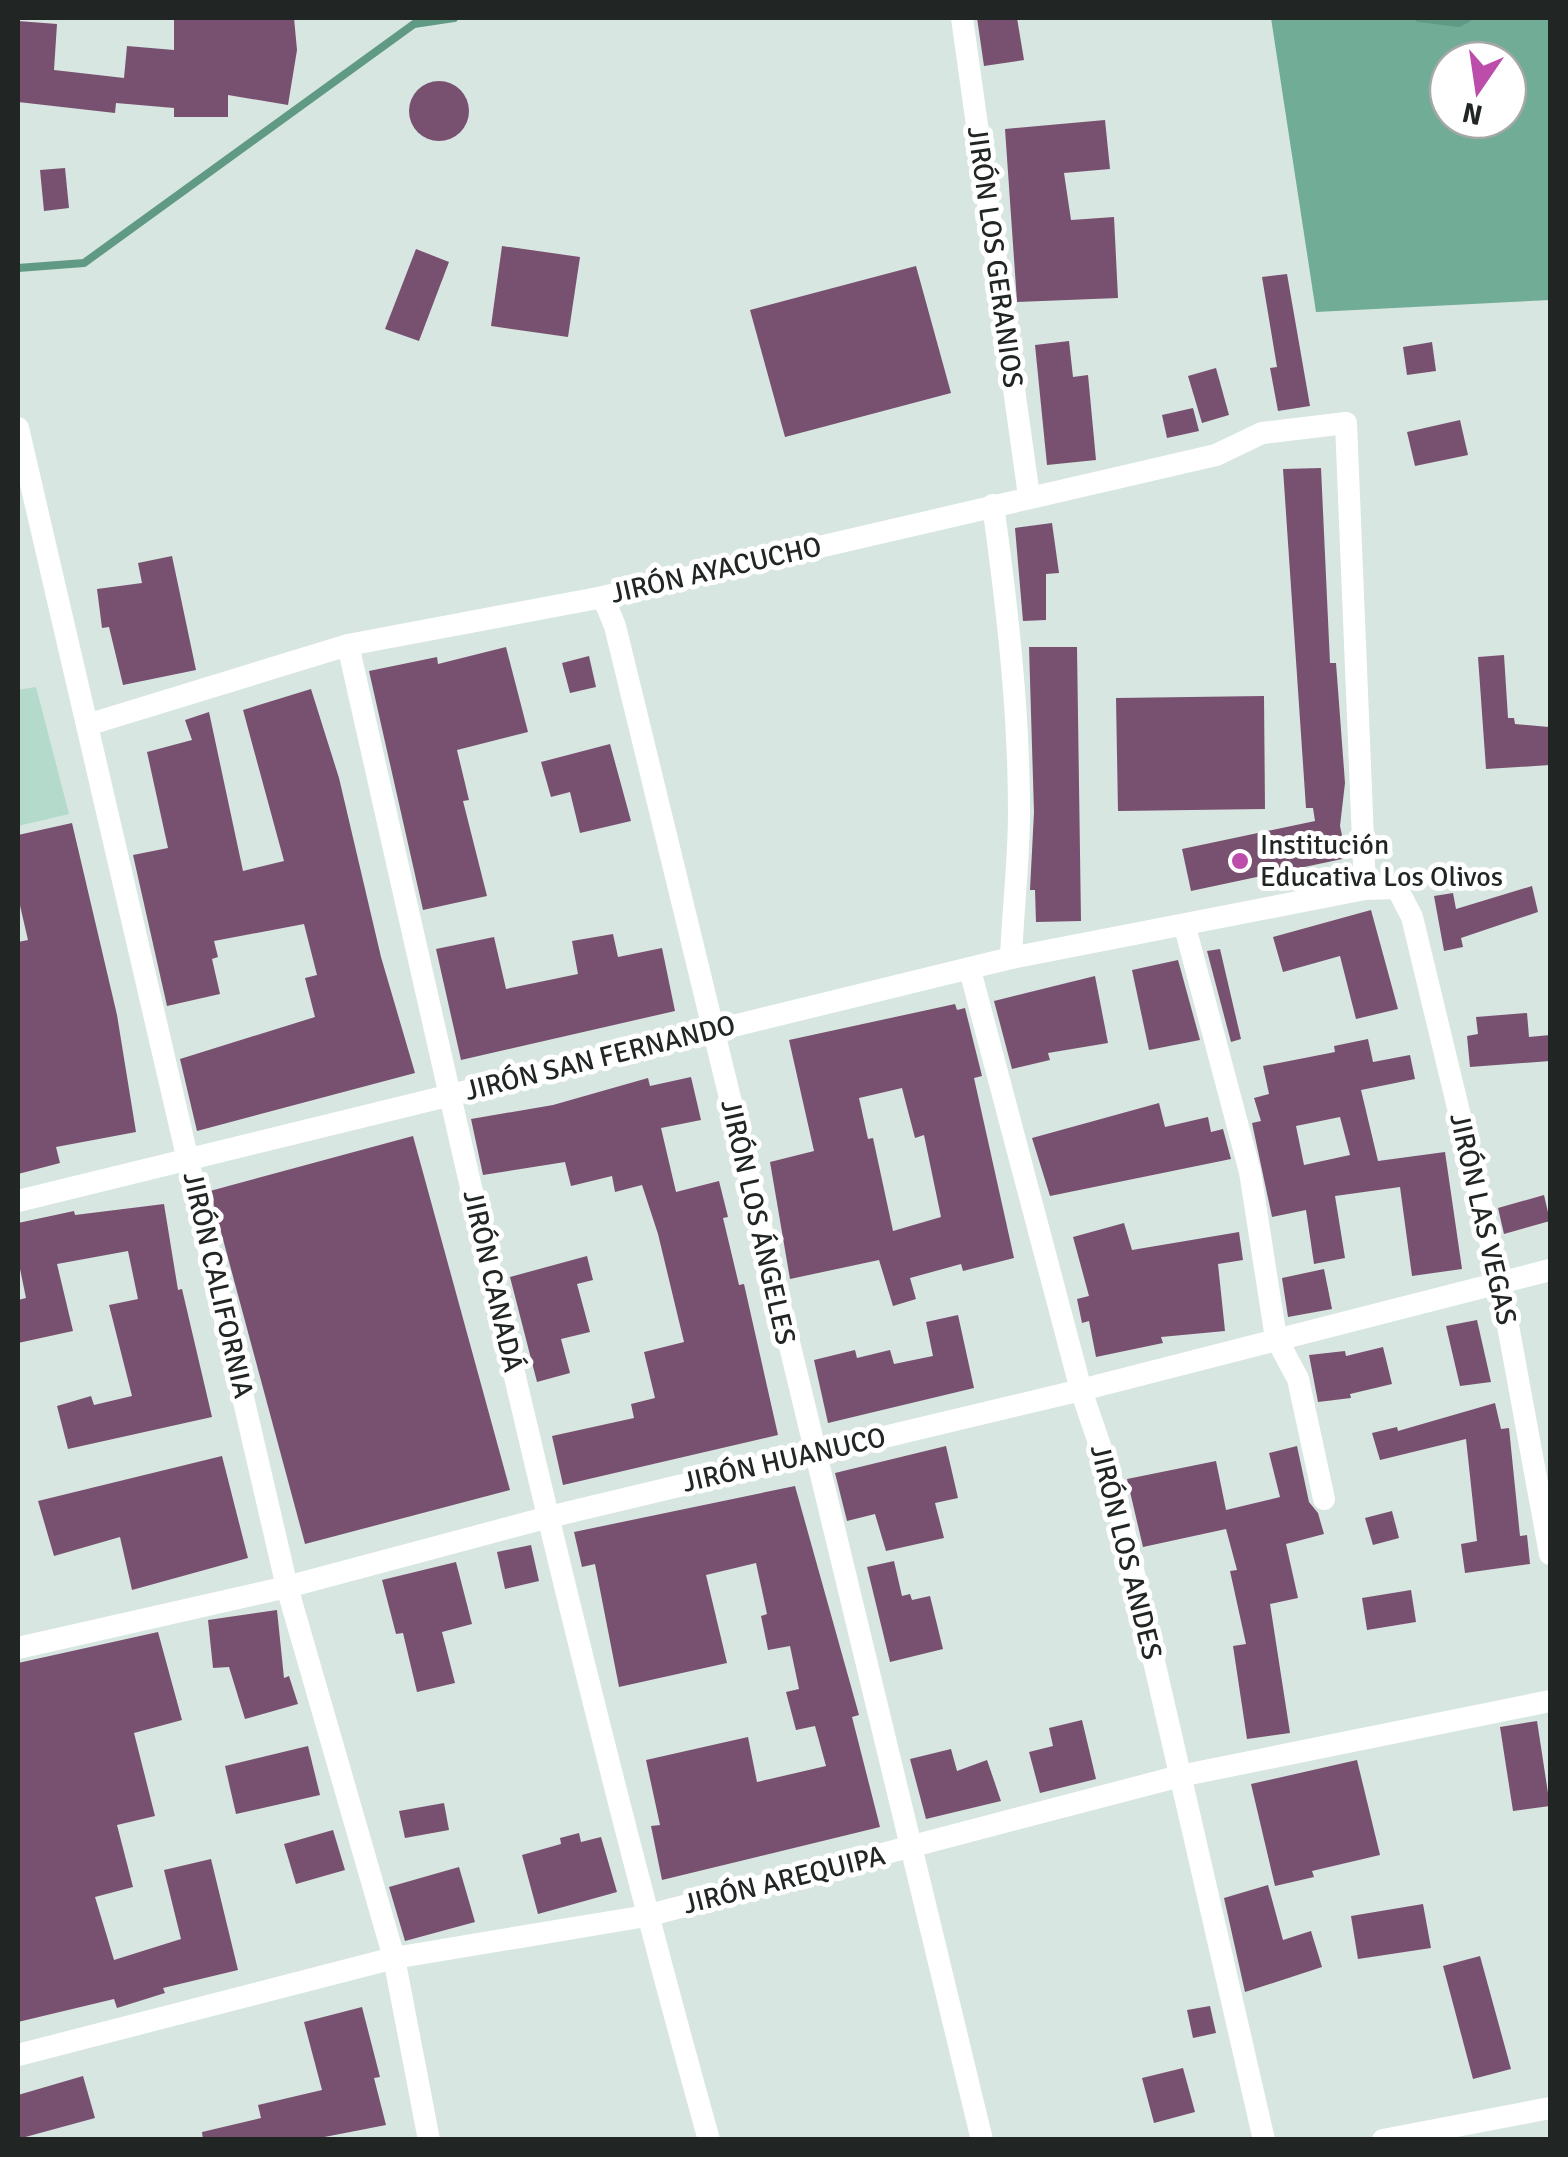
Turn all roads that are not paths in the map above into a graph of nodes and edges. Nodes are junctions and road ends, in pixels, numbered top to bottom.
1 (962, 18) edge
2 (18, 428) edge
3 (1030, 496) junction
4 (993, 505) junction
5 (603, 597) junction
6 (348, 645) junction
7 (87, 725) junction
8 (1365, 888) junction
9 (1397, 888) joint
10 (1185, 927) junction
11 (1011, 958) junction
12 (970, 970) junction
13 (713, 1030) junction
14 (450, 1095) junction
15 (190, 1162) junction
16 (18, 1201) edge
17 (1550, 1270) edge
18 (1500, 1282) junction
19 (1276, 1338) junction
20 (1082, 1390) junction
21 (812, 1453) junction
22 (1324, 1499) dead end
23 (549, 1517) junction
24 (1550, 1554) edge
25 (287, 1587) junction
26 (18, 1648) edge
27 (1550, 1701) edge
28 (1180, 1776) junction
29 (909, 1848) junction
30 (646, 1916) junction
31 (394, 1958) junction
32 (18, 2055) edge
33 (1550, 2108) edge
34 (429, 2140) edge
35 (709, 2140) edge
36 (982, 2140) edge
37 (1264, 2140) edge
38 (1383, 2140) edge

1 - 3 street, JIRÓN LOS GERANIOS
2 - 7 street, JIRÓN CALIFORNIA
3 - 4 street, JIRÓN AYACUCHO
3 - 8 street, JIRÓN AYACUCHO
4 - 5 street, JIRÓN AYACUCHO
4 - 11 street
5 - 6 street, JIRÓN AYACUCHO
5 - 13 street, JIRÓN LOS ÁNGELES
6 - 7 street, JIRÓN AYACUCHO
6 - 14 street, JIRÓN CANADÁ
7 - 15 street, JIRÓN CALIFORNIA
8 - 9 street, JIRÓN SAN FERNANDO
8 - 10 street, JIRÓN SAN FERNANDO
9 - 18 street, JIRÓN LAS VEGAS
10 - 11 street, JIRÓN SAN FERNANDO
10 - 19 street
11 - 12 street, JIRÓN SAN FERNANDO
12 - 13 street, JIRÓN SAN FERNANDO
12 - 20 street, JIRÓN LOS ANDES
13 - 14 street, JIRÓN SAN FERNANDO
13 - 21 street, JIRÓN LOS ÁNGELES
14 - 15 street, JIRÓN SAN FERNANDO
14 - 23 street, JIRÓN CANADÁ
15 - 16 street, JIRÓN SAN FERNANDO
15 - 25 street, JIRÓN CALIFORNIA
17 - 18 street, JIRÓN HUANUCO
18 - 19 street, JIRÓN HUANUCO
18 - 24 street, JIRÓN LAS VEGAS
19 - 20 street, JIRÓN HUANUCO
19 - 22 street
20 - 21 street, JIRÓN HUANUCO
20 - 28 street, JIRÓN LOS ANDES
21 - 23 street, JIRÓN HUANUCO
21 - 29 street, JIRÓN LOS ÁNGELES
23 - 25 street, JIRÓN HUANUCO
23 - 30 street, JIRÓN CANADÁ
25 - 26 street, JIRÓN HUANUCO
25 - 31 street, JIRÓN CALIFORNIA
27 - 28 street, JIRÓN AREQUIPA
28 - 29 street, JIRÓN AREQUIPA
28 - 37 street, JIRÓN LOS ANDES
29 - 30 street, JIRÓN AREQUIPA
29 - 36 street, JIRÓN LOS ÁNGELES
30 - 31 street, JIRÓN AREQUIPA
30 - 35 street, JIRÓN CANADÁ
31 - 32 street, JIRÓN AREQUIPA
31 - 34 street, JIRÓN CALIFORNIA
33 - 38 street

